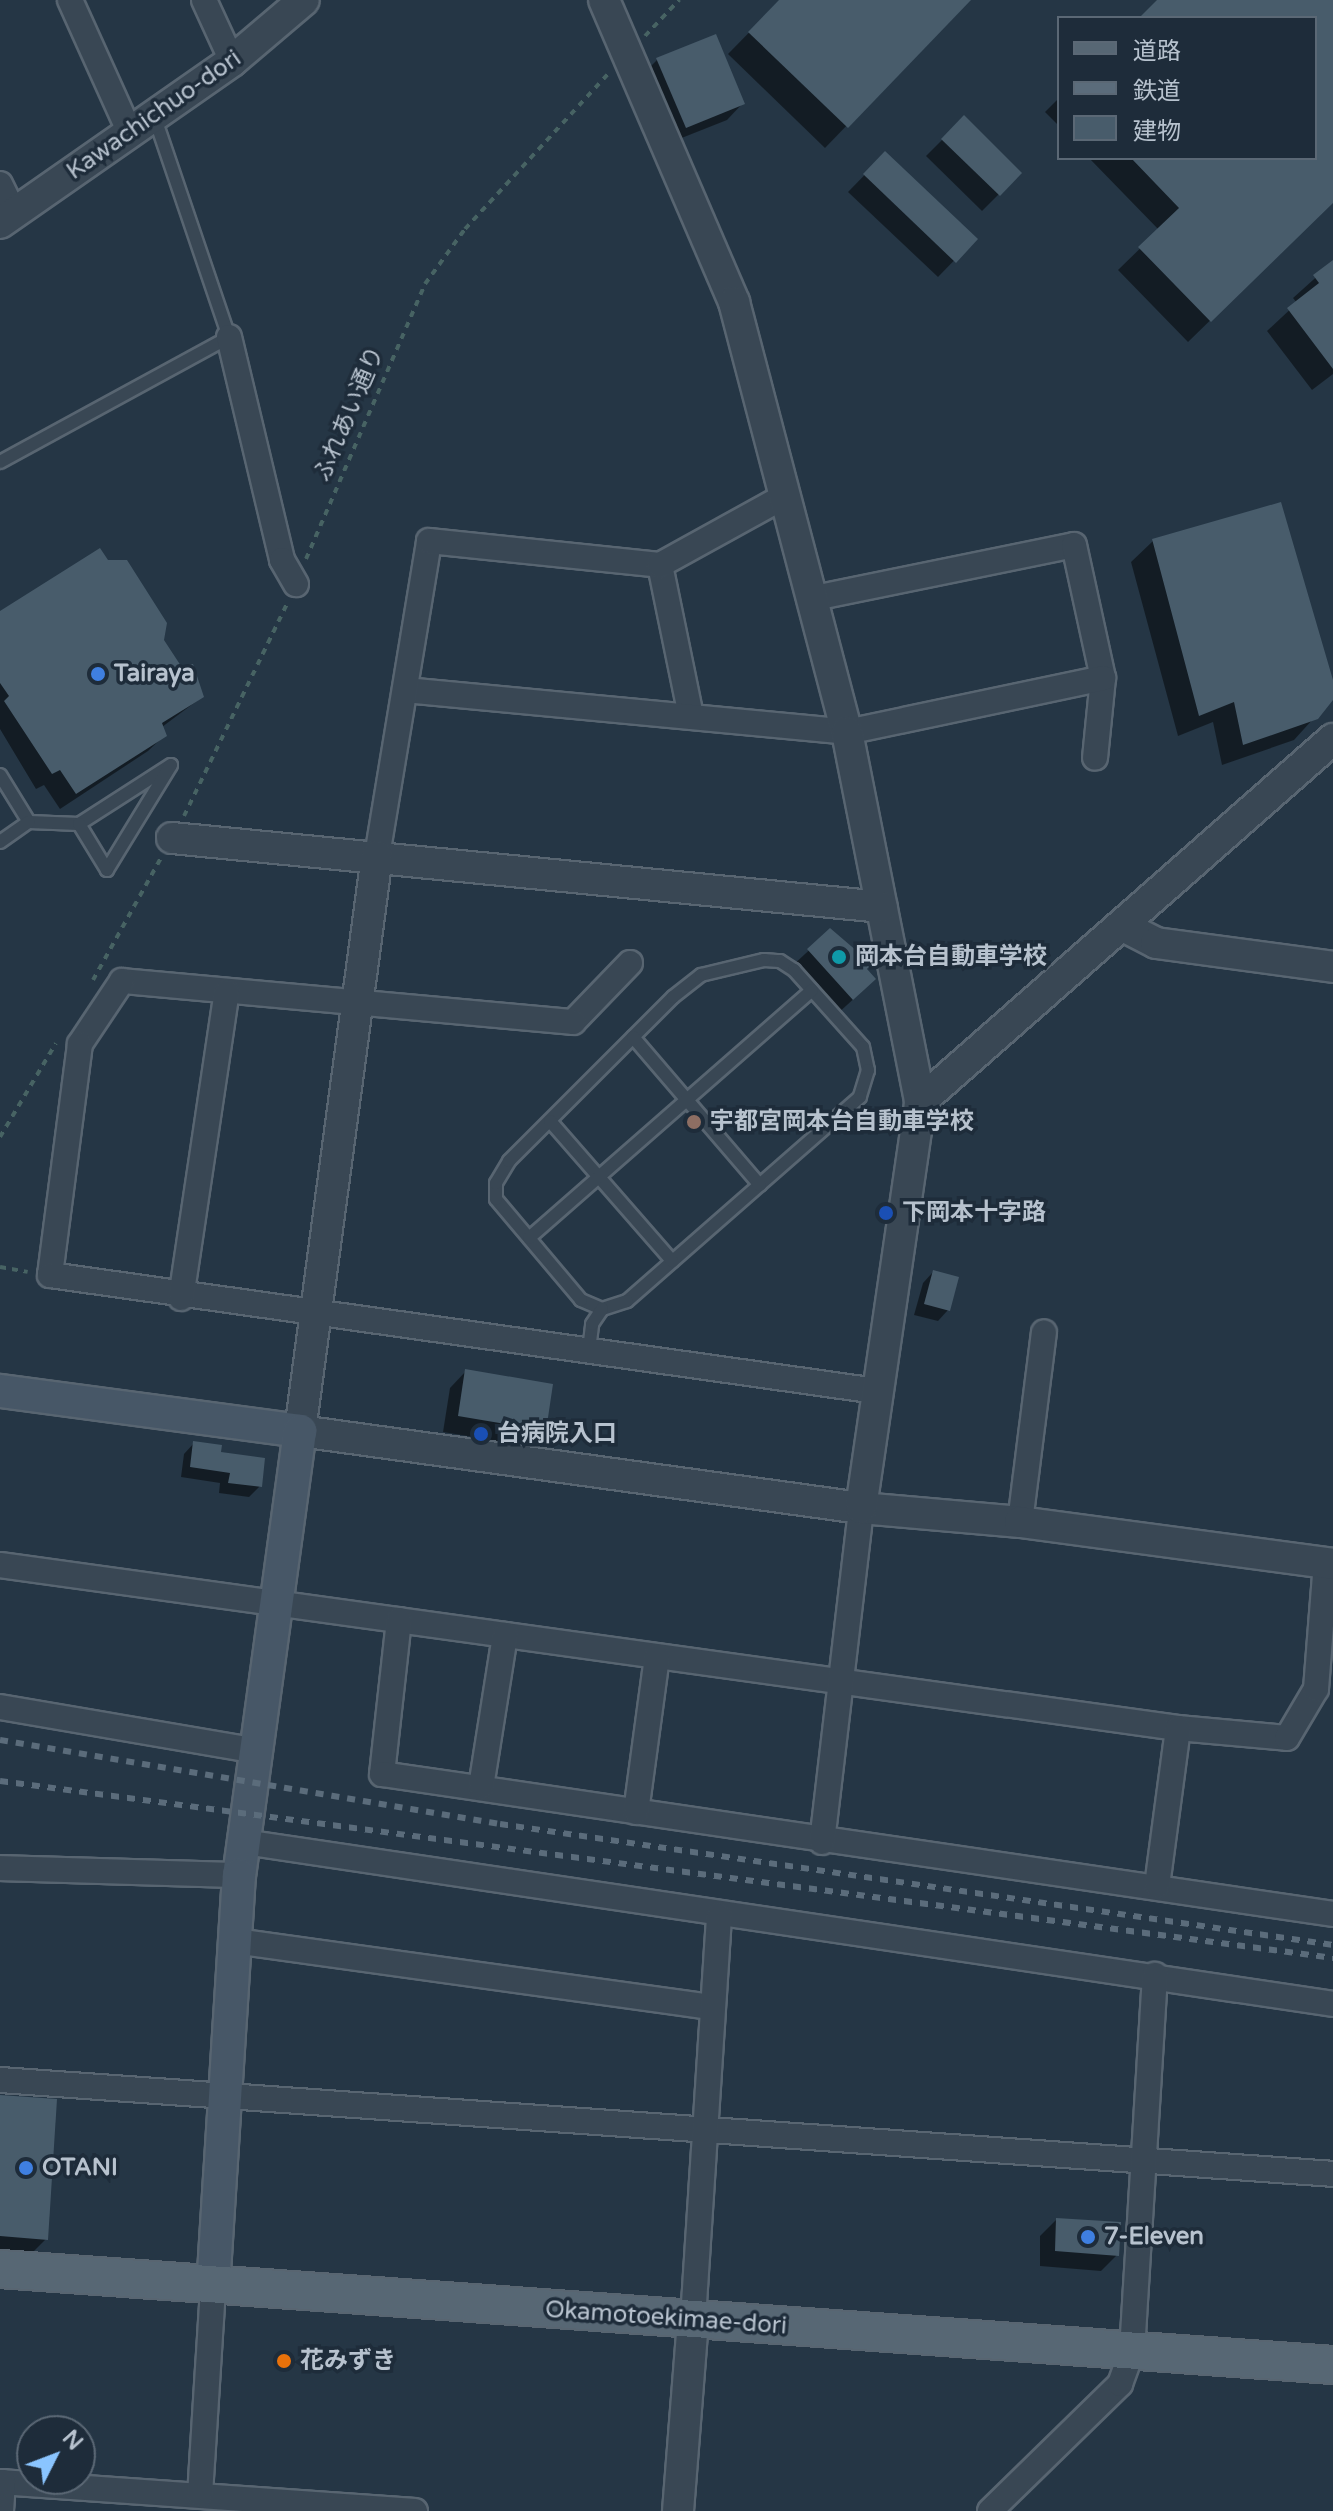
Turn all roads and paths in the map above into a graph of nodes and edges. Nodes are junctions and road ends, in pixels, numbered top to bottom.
1 (70, 0) edge
2 (204, 0) edge
3 (304, 0) edge
4 (604, 0) edge
5 (679, 0) edge
6 (638, 43) dead end
7 (232, 61) junction
8 (617, 64) dead end
9 (142, 125) junction
10 (0, 184) edge
11 (7, 218) edge
12 (229, 337) junction
13 (0, 462) edge
14 (787, 495) junction
15 (660, 565) junction
16 (296, 584) junction
17 (814, 598) junction
18 (1103, 678) junction
19 (405, 690) junction
20 (691, 716) junction
21 (847, 732) junction
22 (1333, 739) edge
23 (1095, 758) dead end
24 (1, 778) edge
25 (29, 822) junction
26 (79, 824) junction
27 (177, 830) joint
28 (0, 842) edge
29 (377, 856) junction
30 (882, 907) junction
31 (1123, 926) junction
32 (630, 963) dead end
33 (1333, 967) edge
34 (812, 990) junction
35 (227, 992) junction
36 (357, 1003) junction
37 (633, 1037) junction
38 (687, 1100) junction
39 (920, 1102) junction
40 (550, 1121) junction
41 (599, 1177) junction
42 (760, 1185) junction
43 (529, 1238) junction
44 (672, 1261) junction
45 (0, 1267) edge
46 (50, 1275) junction
47 (181, 1298) junction
48 (602, 1309) junction
49 (314, 1314) junction
50 (1044, 1333) dead end
51 (589, 1350) junction
52 (0, 1391) edge
53 (876, 1391) junction
54 (300, 1431) junction
55 (861, 1508) junction
56 (1020, 1522) junction
57 (1330, 1564) edge
58 (0, 1565) edge
59 (275, 1601) junction
60 (399, 1620) junction
61 (505, 1635) junction
62 (657, 1656) junction
63 (843, 1680) junction
64 (0, 1707) edge
65 (1178, 1728) junction
66 (258, 1751) junction
67 (481, 1787) junction
68 (636, 1812) junction
69 (244, 1842) junction
70 (822, 1842) junction
71 (0, 1868) edge
72 (239, 1875) junction
73 (1157, 1886) junction
74 (1333, 1914) edge
75 (719, 1916) junction
76 (235, 1941) junction
77 (1155, 1975) junction
78 (1333, 2004) edge
79 (712, 2007) junction
80 (0, 2080) edge
81 (226, 2094) junction
82 (703, 2130) junction
83 (1144, 2161) junction
84 (1333, 2174) edge
85 (0, 2269) edge
86 (213, 2286) junction
87 (693, 2319) junction
88 (1132, 2351) junction
89 (1333, 2365) edge
90 (2, 2482) edge
91 (200, 2495) junction
92 (1, 2511) edge
93 (415, 2511) edge
94 (678, 2511) edge
95 (990, 2511) edge

1 - 9 street
2 - 7 street
3 - 7 street, Kawachichuo-dori
4 - 14 street
5 - 6 path
7 - 9 street, Kawachichuo-dori
8 - 16 path, ふれあい通り
9 - 11 street, Kawachichuo-dori
9 - 12 lane
10 - 11 street
12 - 13 lane
12 - 16 street
14 - 15 street
14 - 17 street
15 - 19 street
15 - 20 street
16 - 27 path, ふれあい通り
17 - 18 street
17 - 21 street
18 - 21 street
18 - 23 street
19 - 20 street
19 - 29 street
20 - 21 street
21 - 30 street
22 - 31 street
24 - 25 lane
25 - 26 lane
25 - 28 lane
26 - 26 lane
27 - 29 street
29 - 30 street
29 - 36 street
30 - 39 street
31 - 33 street
31 - 39 street
32 - 36 street
34 - 37 lane
34 - 38 lane
34 - 42 lane
35 - 36 street
35 - 46 street
35 - 47 street
36 - 49 street
37 - 38 lane
37 - 40 lane
38 - 41 lane
38 - 42 lane
39 - 53 street
40 - 41 lane
40 - 43 lane
41 - 43 lane
41 - 44 lane
42 - 44 lane
43 - 48 lane
44 - 48 lane
45 - 46 path
46 - 47 street
47 - 49 street
48 - 51 lane
49 - 51 street
49 - 54 street
50 - 56 street
51 - 53 street
52 - 54 main road
53 - 55 street
54 - 55 street
54 - 59 main road
55 - 56 street
55 - 63 street
56 - 57 street
57 - 65 street
58 - 59 street
59 - 60 street
59 - 66 main road
60 - 61 street
60 - 67 street
61 - 62 street
61 - 67 street
62 - 63 street
62 - 68 street
63 - 65 street
63 - 70 street
64 - 66 street
65 - 73 street
66 - 69 main road
67 - 68 street
68 - 70 street
69 - 72 main road
69 - 75 street
70 - 73 street
71 - 72 street
72 - 76 main road
73 - 74 street
75 - 77 street
75 - 79 street
76 - 79 street
76 - 81 main road
77 - 78 street
77 - 83 street
79 - 82 street
80 - 81 street
81 - 82 street
81 - 86 main road
82 - 83 street
82 - 87 street
83 - 84 street
83 - 88 street
85 - 86 main road, Okamotoekimae-dori
86 - 87 main road, Okamotoekimae-dori
86 - 91 street
87 - 88 main road, Okamotoekimae-dori
87 - 94 street
88 - 89 main road, Okamotoekimae-dori
88 - 95 street
90 - 91 street
90 - 92 street
91 - 93 street

